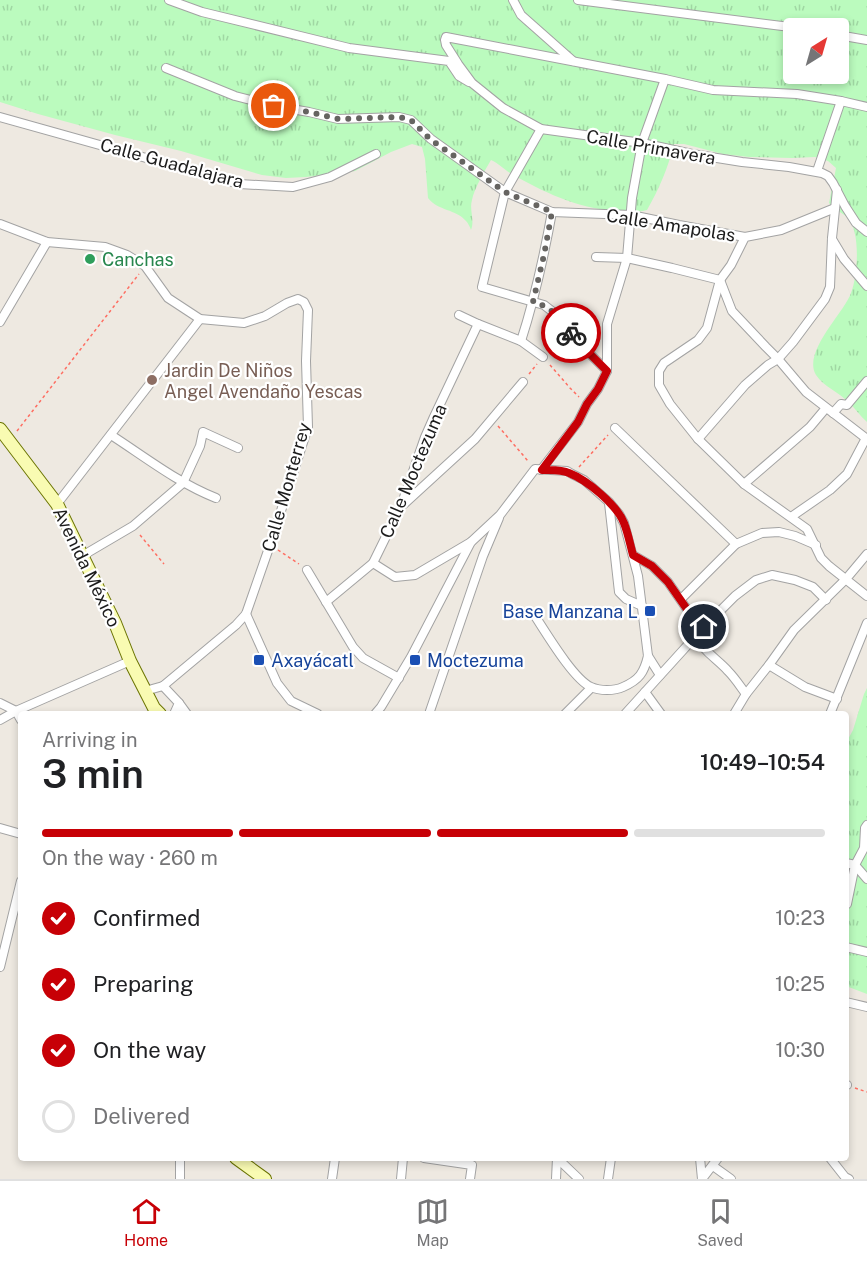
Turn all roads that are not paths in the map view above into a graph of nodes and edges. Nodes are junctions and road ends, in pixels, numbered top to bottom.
1 (169, 0) edge
2 (513, 0) edge
3 (578, 0) edge
4 (783, 26) edge
5 (849, 37) edge
6 (867, 40) edge
7 (574, 62) junction
8 (166, 68) dead end
9 (665, 79) junction
10 (472, 83) junction
11 (841, 101) junction
12 (867, 107) edge
13 (0, 117) edge
14 (541, 129) junction
15 (642, 143) junction
16 (376, 154) dead end
17 (817, 171) junction
18 (837, 190) junction
19 (505, 192) junction
20 (835, 208) junction
21 (552, 212) junction
22 (631, 215) junction
23 (0, 224) edge
24 (867, 232) edge
25 (745, 237) junction
26 (832, 238) junction
27 (47, 242) junction
28 (596, 257) dead end
29 (627, 258) junction
30 (720, 280) junction
31 (867, 286) edge
32 (533, 302) junction
33 (459, 315) dead end
34 (200, 319) junction
35 (0, 322) edge
36 (478, 324) junction
37 (521, 341) junction
38 (543, 357) road end
39 (778, 358) junction
40 (607, 371) junction
41 (867, 381) edge
42 (523, 382) road end
43 (829, 410) junction
44 (615, 428) road end
45 (0, 429) edge
46 (111, 435) junction
47 (867, 438) edge
48 (698, 439) junction
49 (238, 448) dead end
50 (538, 470) junction
51 (183, 483) junction
52 (744, 484) junction
53 (216, 498) dead end
54 (609, 502) junction
55 (57, 504) junction
56 (402, 506) junction
57 (500, 515) junction
58 (791, 517) junction
59 (471, 542) junction
60 (736, 544) junction
61 (816, 545) junction
62 (867, 554) edge
63 (633, 555) junction
64 (82, 556) junction
65 (373, 563) junction
66 (307, 570) road end
67 (846, 579) junction
68 (867, 596) edge
69 (681, 599) junction
70 (826, 600) junction
71 (326, 603) junction
72 (642, 606) junction
73 (533, 613) dead end
74 (246, 614) junction
75 (867, 623) edge
76 (704, 627) junction
77 (695, 636) junction
78 (648, 656) junction
79 (130, 661) junction
80 (769, 665) junction
81 (660, 675) junction
82 (399, 678) junction
83 (163, 686) junction
84 (591, 688) junction
85 (146, 691) junction
86 (645, 692) junction
87 (746, 694) junction
88 (837, 699) junction
89 (0, 702) edge
90 (179, 703) junction
91 (16, 711) junction
92 (155, 711) edge
93 (175, 711) edge
94 (185, 711) edge
95 (312, 711) edge
96 (378, 711) edge
97 (430, 711) edge
98 (568, 711) edge
99 (628, 711) edge
100 (659, 711) edge
101 (736, 711) edge
102 (831, 711) edge
103 (18, 715) edge
104 (0, 720) edge
105 (867, 825) edge
106 (0, 828) edge
107 (18, 833) edge
108 (851, 864) edge
109 (867, 879) edge
110 (849, 884) edge
111 (18, 893) edge
112 (849, 947) edge
113 (867, 952) edge
114 (0, 967) edge
115 (849, 1003) edge
116 (867, 1007) edge
117 (180, 1161) edge
118 (241, 1161) edge
119 (335, 1161) edge
120 (403, 1161) edge
121 (445, 1161) edge
122 (557, 1161) edge
123 (560, 1161) edge
124 (611, 1161) edge
125 (700, 1161) edge
126 (832, 1161) edge
127 (716, 1162) edge
128 (180, 1179) edge
129 (265, 1179) edge
130 (332, 1179) edge
131 (401, 1179) edge
132 (470, 1179) edge
133 (556, 1179) edge
134 (579, 1179) edge
135 (608, 1179) edge
136 (702, 1179) edge
137 (731, 1179) edge
138 (849, 1179) edge

1 - 10 street
2 - 7 street
3 - 4 street
5 - 6 street
7 - 9 street
7 - 10 street, Calle Primavera
8 - 19 street, Calle Amapolas
9 - 11 street
9 - 15 street
10 - 14 street, Calle Primavera
11 - 12 street
11 - 17 street
13 - 16 street, Calle Guadalajara
14 - 15 street, Calle Primavera
14 - 19 street
15 - 17 street, Calle Primavera
15 - 22 street
17 - 18 street
18 - 20 street
18 - 24 street
19 - 21 street, Calle Amapolas
19 - 32 street
20 - 25 street
20 - 26 street
21 - 22 street, Calle Amapolas
21 - 32 street
22 - 25 street, Calle Amapolas
22 - 29 street
23 - 27 street, Calle Monterrey
25 - 30 street
26 - 31 street
26 - 39 street
27 - 34 street, Calle Monterrey
27 - 35 street
28 - 29 street
29 - 30 street
29 - 40 street
30 - 39 street
30 - 48 street
32 - 37 street
32 - 40 street
33 - 36 street
34 - 46 street
34 - 74 street, Calle Monterrey
36 - 37 street
36 - 56 street, Calle Moctezuma
37 - 38 street
39 - 43 street
39 - 48 street
40 - 50 street
41 - 43 street
42 - 56 street
43 - 47 street
43 - 52 street
44 - 60 street
45 - 55 street, Avenida México
46 - 51 street
46 - 55 street
47 - 58 street
48 - 52 street
49 - 51 street
50 - 54 street
50 - 57 street
51 - 53 street
51 - 64 street
52 - 58 street
54 - 63 street
54 - 72 street
55 - 64 street, Avenida México
56 - 65 street, Calle Moctezuma
57 - 59 street
57 - 97 street
58 - 61 street
59 - 65 street
59 - 82 street
60 - 61 street
60 - 69 street
61 - 67 street
62 - 67 street
63 - 69 street
63 - 72 street
64 - 79 street, Avenida México
65 - 71 street, Calle Moctezuma
66 - 71 street
67 - 68 street
67 - 70 street
69 - 76 street
70 - 76 street
70 - 80 street
71 - 82 street
72 - 78 street
73 - 84 street
74 - 83 street
74 - 95 street
75 - 88 street
76 - 77 street
77 - 81 street
77 - 87 street
78 - 81 street
78 - 84 street
79 - 85 street, Avenida México
79 - 91 street
80 - 87 street
80 - 88 street
81 - 86 street
82 - 96 street
83 - 85 street
83 - 90 street
84 - 98 street
85 - 92 street, Avenida México
86 - 99 street
86 - 100 street
87 - 101 street
88 - 102 street
89 - 91 street
90 - 93 street
90 - 94 street
91 - 103 street
91 - 104 street
105 - 108 street
106 - 107 street
108 - 109 street
108 - 110 street
111 - 114 street
112 - 113 street
115 - 116 street
117 - 128 street
118 - 129 street
119 - 130 street
120 - 131 street
121 - 132 street
122 - 133 street
123 - 134 street
124 - 135 street
125 - 136 street
126 - 138 street
127 - 136 street
127 - 137 street

